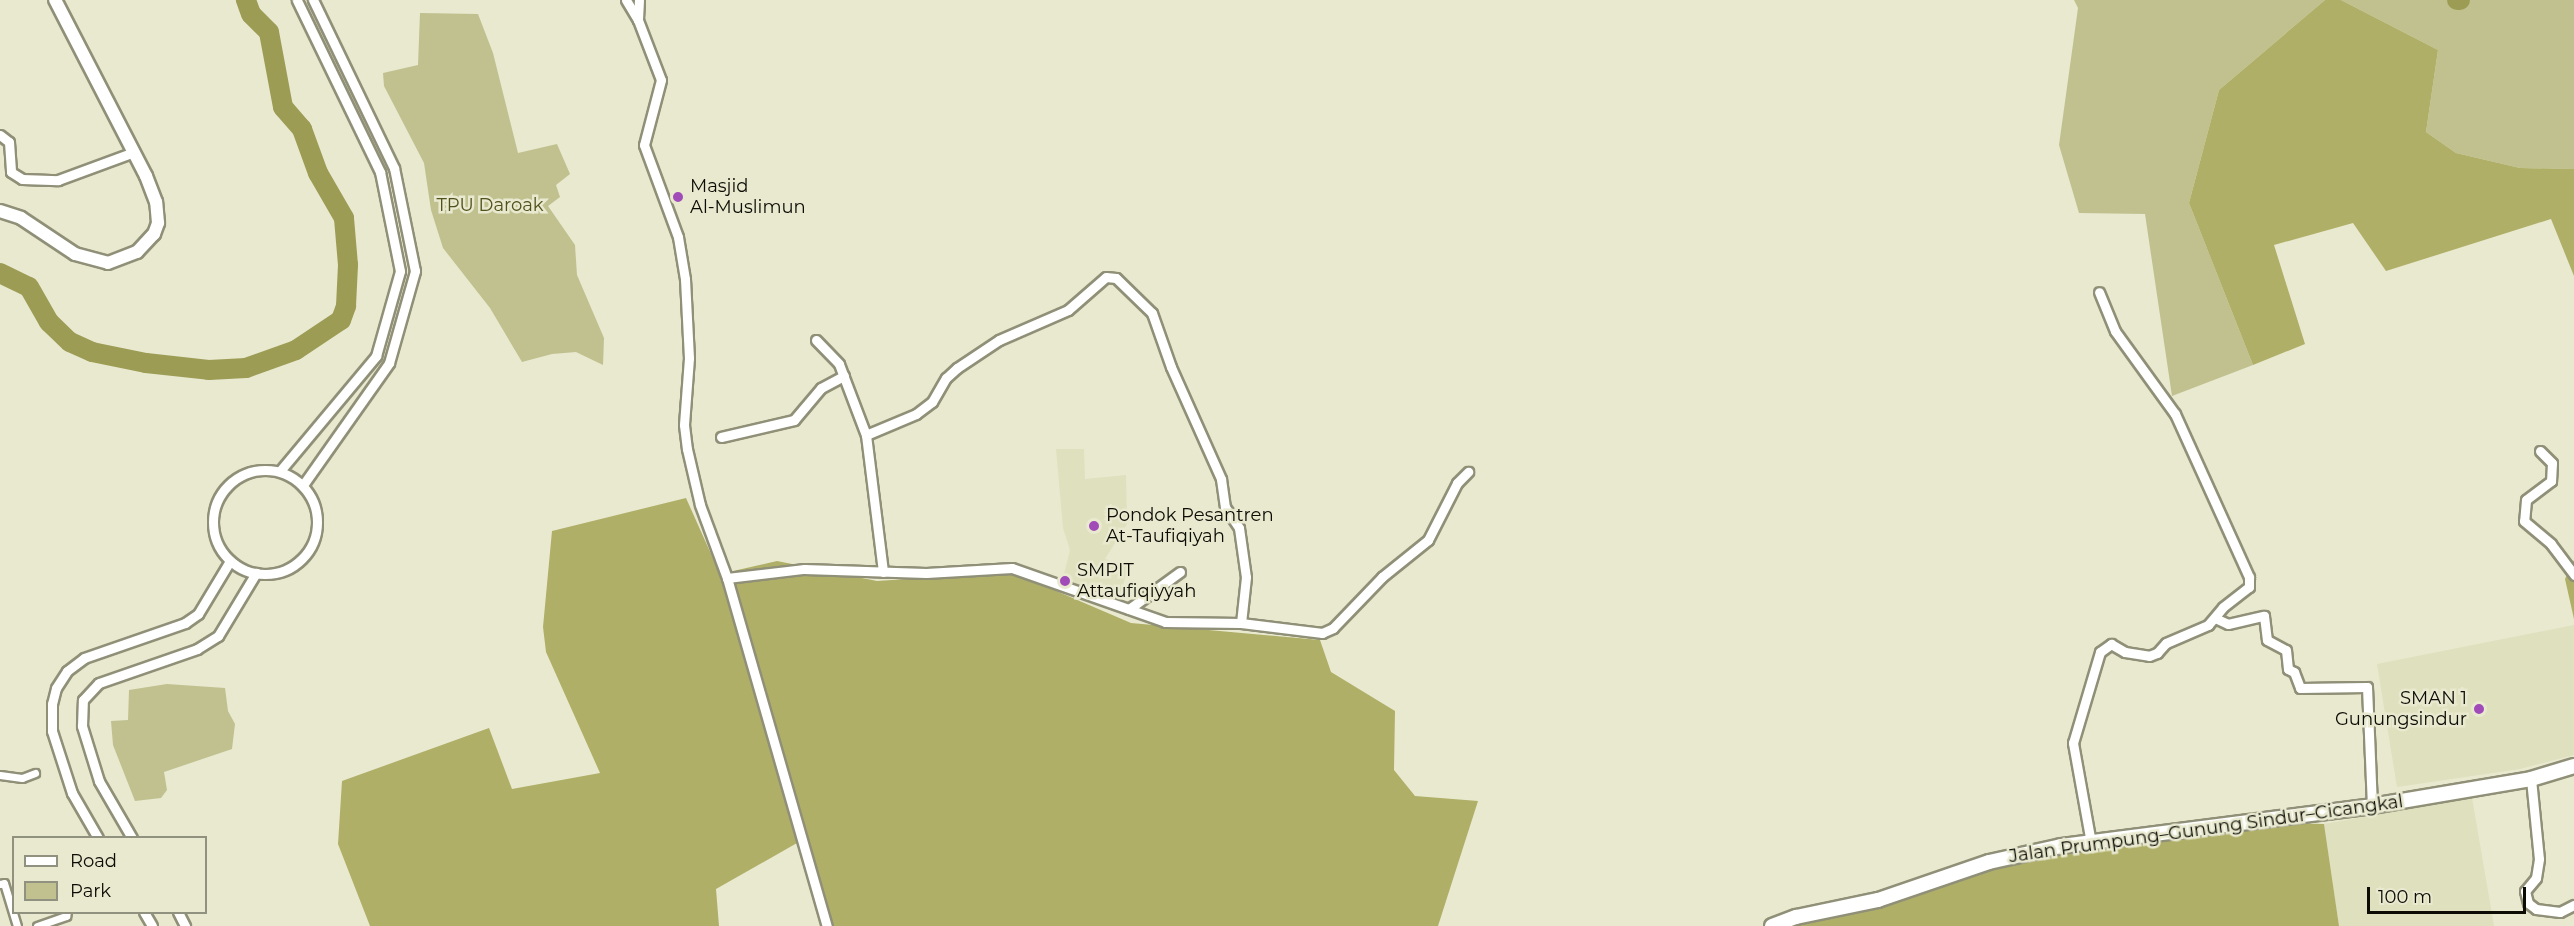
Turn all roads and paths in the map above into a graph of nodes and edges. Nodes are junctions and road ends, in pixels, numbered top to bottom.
1 (55, 0) edge
2 (297, 0) edge
3 (313, 0) edge
4 (626, 0) edge
5 (639, 0) edge
6 (638, 20) junction
7 (0, 135) edge
8 (134, 152) junction
9 (0, 212) edge
10 (2099, 292) dead end
11 (816, 340) dead end
12 (844, 376) junction
13 (866, 435) junction
14 (721, 437) dead end
15 (2540, 451) dead end
16 (280, 471) junction
17 (1468, 472) dead end
18 (303, 485) junction
19 (230, 561) junction
20 (883, 572) junction
21 (1180, 572) dead end
22 (256, 573) junction
23 (2574, 575) edge
24 (727, 578) junction
25 (1129, 609) junction
26 (2215, 618) junction
27 (1241, 623) junction
28 (2574, 766) edge
29 (35, 773) dead end
30 (0, 775) edge
31 (2531, 779) junction
32 (2372, 806) junction
33 (97, 836) edge
34 (131, 836) edge
35 (2091, 843) junction
36 (0, 884) edge
37 (2574, 905) edge
38 (12, 909) edge
39 (66, 914) edge
40 (37, 926) edge
41 (827, 926) edge
42 (1772, 926) edge

1 - 8 street
2 - 16 street
3 - 18 street
4 - 6 street
5 - 6 street
6 - 24 street
7 - 8 street
8 - 9 street
10 - 26 street
11 - 12 street
12 - 13 street
12 - 14 street
13 - 20 street
13 - 27 street
15 - 23 street
16 - 18 street
16 - 19 street
17 - 27 street
18 - 22 street
19 - 22 street
19 - 33 street
20 - 24 street
20 - 25 street
21 - 25 street
22 - 34 street
24 - 41 street
25 - 27 street
26 - 32 street
26 - 35 street
28 - 31 main road, Jalan Prumpung–Gunung Sindur–Cicangkal
29 - 30 street
31 - 32 main road, Jalan Prumpung–Gunung Sindur–Cicangkal
31 - 37 street
32 - 35 main road, Jalan Prumpung–Gunung Sindur–Cicangkal
35 - 42 main road, Jalan Prumpung–Gunung Sindur–Cicangkal
36 - 38 street
39 - 40 street

